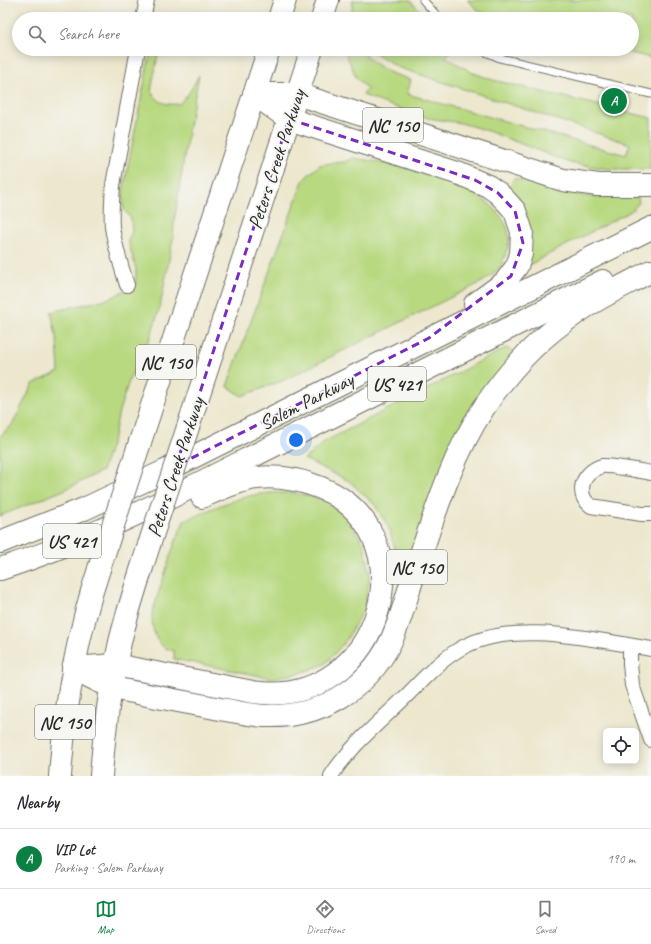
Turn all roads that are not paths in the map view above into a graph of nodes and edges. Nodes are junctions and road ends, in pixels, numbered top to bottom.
1 (147, 0) edge
2 (285, 0) edge
3 (328, 0) edge
4 (423, 0) edge
5 (144, 12) edge
6 (281, 12) edge
7 (324, 12) edge
8 (434, 12) edge
9 (137, 56) edge
10 (267, 56) edge
11 (310, 56) edge
12 (495, 56) edge
13 (254, 94) junction
14 (297, 94) junction
15 (651, 94) edge
16 (289, 119) junction
17 (651, 185) edge
18 (651, 228) edge
19 (651, 257) edge
20 (651, 271) edge
21 (127, 285) dead end
22 (429, 338) junction
23 (651, 473) edge
24 (143, 510) junction
25 (651, 514) edge
26 (0, 542) edge
27 (0, 569) edge
28 (630, 646) junction
29 (651, 649) edge
30 (115, 665) junction
31 (73, 668) junction
32 (111, 687) junction
33 (651, 740) edge
34 (60, 776) edge
35 (100, 776) edge
36 (331, 776) edge

1 - 5 street
2 - 6 main road
3 - 7 main road
4 - 8 lane
9 - 21 street
10 - 13 main road, Peters Creek Parkway
11 - 14 main road, Peters Creek Parkway
12 - 15 lane
13 - 14 main road, NC 150
13 - 16 main road
13 - 31 main road, Peters Creek Parkway / NC 150, bridge
14 - 16 main road, Peters Creek Parkway
14 - 17 main road, NC 150
16 - 22 main road
16 - 30 main road, Peters Creek Parkway, bridge
18 - 22 main road, Salem Parkway / US 421
19 - 24 main road, Salem Parkway / US 421
20 - 32 main road, NC 150
22 - 26 main road, Salem Parkway / US 421
23 - 25 street
24 - 27 main road, Salem Parkway / US 421
24 - 30 main road
28 - 29 street
28 - 33 street
28 - 36 street
30 - 31 main road
30 - 32 main road, Peters Creek Parkway
31 - 32 main road
31 - 34 main road, Peters Creek Parkway / NC 150
32 - 35 main road, Peters Creek Parkway / NC 150

